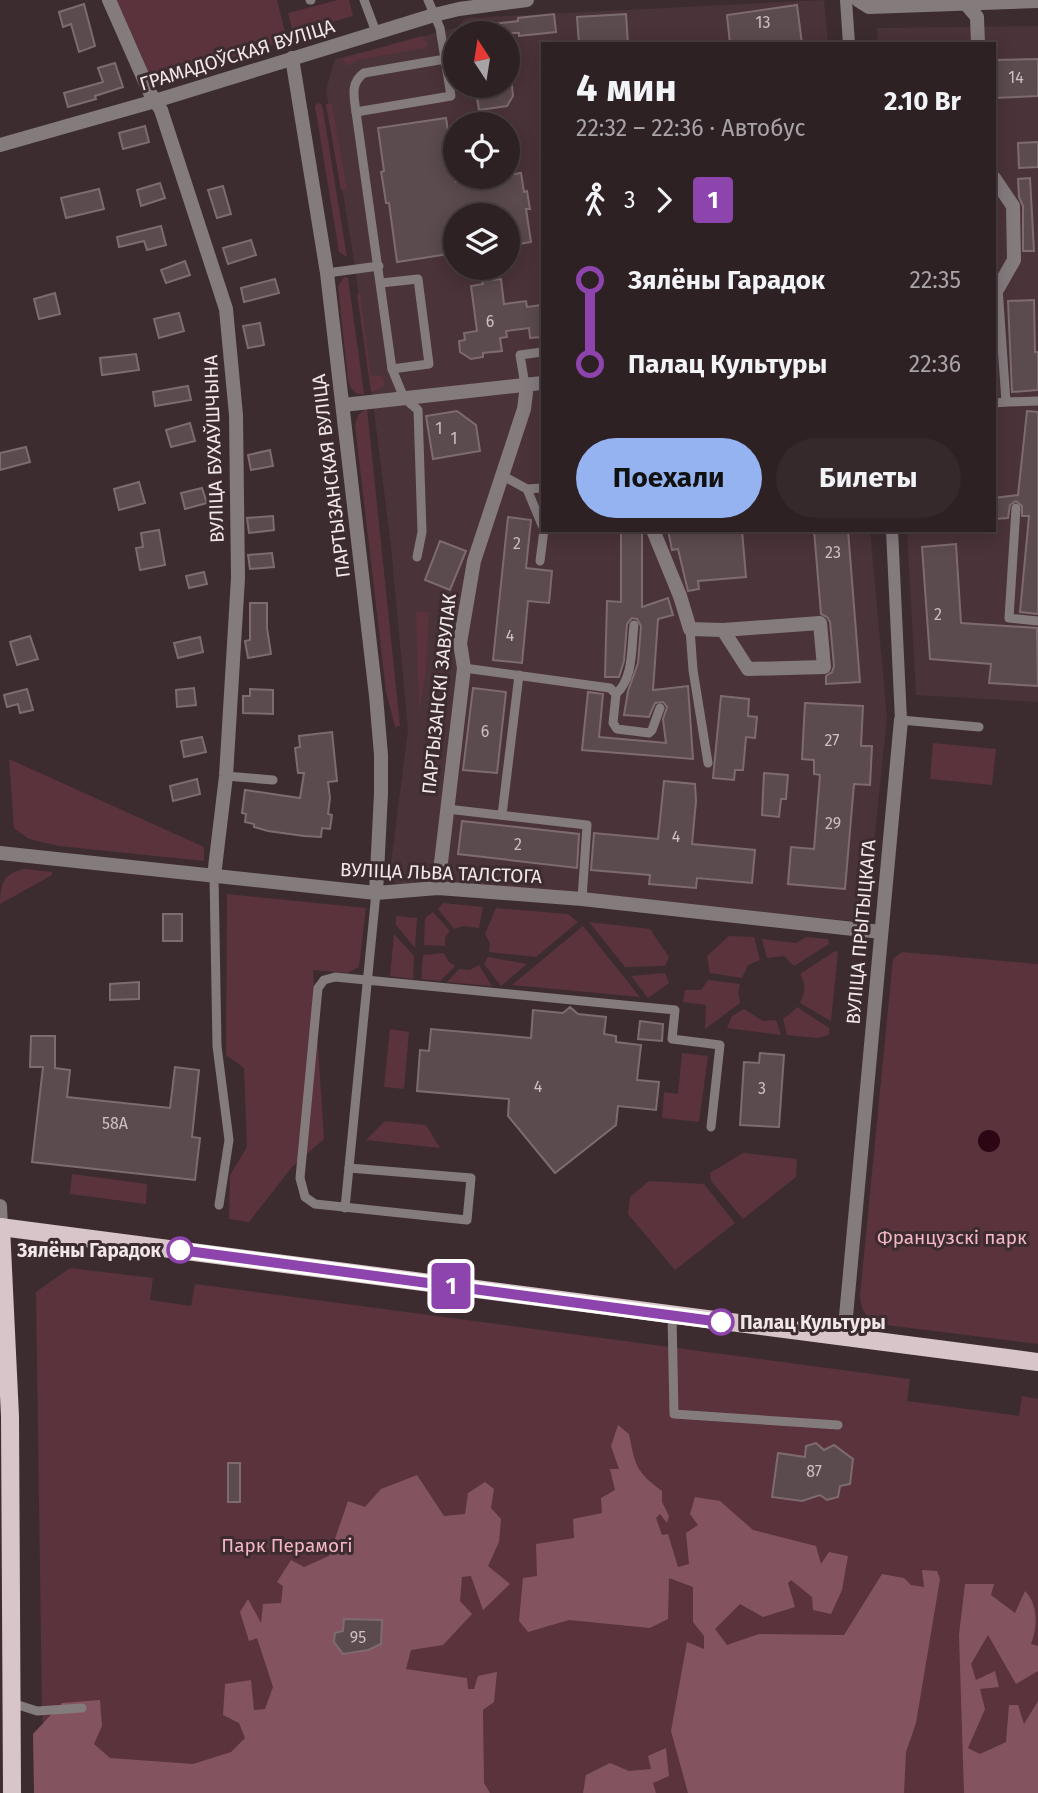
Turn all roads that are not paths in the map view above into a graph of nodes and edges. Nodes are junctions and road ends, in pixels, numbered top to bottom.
1 (109, 0) edge
2 (364, 0) edge
3 (428, 0) edge
4 (527, 0) edge
5 (846, 0) edge
6 (1038, 1) edge
7 (966, 2) edge
8 (863, 3) edge
9 (434, 15) junction
10 (376, 32) junction
11 (849, 42) edge
12 (978, 42) edge
13 (443, 51) edge
14 (292, 58) junction
15 (443, 59) edge
16 (443, 97) edge
17 (155, 101) junction
18 (356, 112) junction
19 (0, 145) edge
20 (996, 181) edge
21 (379, 266) junction
22 (327, 273) junction
23 (381, 283) junction
24 (996, 289) edge
25 (998, 349) edge
26 (541, 352) edge
27 (392, 369) junction
28 (541, 383) edge
29 (525, 385) junction
30 (404, 398) junction
31 (1038, 401) edge
32 (1006, 402) junction
33 (996, 403) edge
34 (343, 405) junction
35 (503, 476) junction
36 (541, 488) edge
37 (527, 489) junction
38 (1016, 508) dead end
39 (541, 523) edge
40 (544, 532) edge
41 (654, 532) edge
42 (892, 532) edge
43 (417, 556) dead end
44 (540, 561) dead end
45 (1038, 621) edge
46 (634, 625) dead end
47 (690, 629) junction
48 (723, 630) junction
49 (464, 668) junction
50 (519, 675) junction
51 (616, 694) junction
52 (660, 708) dead end
53 (901, 720) junction
54 (979, 727) dead end
55 (708, 763) dead end
56 (226, 776) junction
57 (274, 780) dead end
58 (447, 808) junction
59 (502, 815) junction
60 (0, 853) edge
61 (214, 876) junction
62 (438, 888) junction
63 (376, 893) junction
64 (582, 899) junction
65 (881, 932) junction
66 (367, 979) junction
67 (711, 1127) dead end
68 (349, 1168) junction
69 (219, 1205) dead end
70 (0, 1206) edge
71 (345, 1208) junction
72 (0, 1227) edge
73 (672, 1315) junction
74 (844, 1338) junction
75 (1038, 1362) edge
76 (838, 1426) dead end
77 (6, 1703) edge
78 (82, 1708) dead end
79 (12, 1793) edge

1 - 17 street, ВУЛІЦА БУХАЎШЧЫНА
2 - 10 lane
3 - 9 lane
4 - 9 street, ГРАМАДОЎСКАЯ ВУЛІЦА
5 - 11 street
6 - 7 street
7 - 8 street
7 - 12 street
9 - 10 street, ГРАМАДОЎСКАЯ ВУЛІЦА
9 - 13 lane
10 - 14 street, ГРАМАДОЎСКАЯ ВУЛІЦА
14 - 17 street, ГРАМАДОЎСКАЯ ВУЛІЦА
14 - 22 street, ПАРТЫЗАНСКАЯ ВУЛІЦА
15 - 18 lane
16 - 18 lane
17 - 19 street, ГРАМАДОЎСКАЯ ВУЛІЦА
17 - 56 street, ВУЛІЦА БУХАЎШЧЫНА
18 - 21 lane
20 - 24 street
21 - 22 lane
21 - 23 lane
22 - 34 street, ПАРТЫЗАНСКАЯ ВУЛІЦА
23 - 27 lane
23 - 27 lane
24 - 25 lane
25 - 32 lane
26 - 29 lane
27 - 30 lane
28 - 29 street
29 - 30 street
29 - 35 street, ПАРТЫЗАНСКІ ЗАВУЛАК
30 - 34 street
30 - 43 lane
31 - 32 lane
32 - 33 lane
34 - 63 street, ПАРТЫЗАНСКАЯ ВУЛІЦА
35 - 37 lane
35 - 49 street, ПАРТЫЗАНСКІ ЗАВУЛАК
36 - 37 lane
37 - 39 lane
38 - 45 lane
40 - 44 lane
41 - 47 street
42 - 53 street, ВУЛІЦА ПРЫТЫЦКАГА
46 - 51 lane
47 - 48 street
47 - 55 lane
48 - 48 street
49 - 50 lane
49 - 58 street, ПАРТЫЗАНСКІ ЗАВУЛАК
50 - 51 lane
50 - 59 lane
51 - 52 lane
53 - 54 lane
53 - 65 street, ВУЛІЦА ПРЫТЫЦКАГА
56 - 57 lane
56 - 61 street, ВУЛІЦА БУХАЎШЧЫНА
58 - 59 lane
58 - 62 street, ПАРТЫЗАНСКІ ЗАВУЛАК
59 - 64 lane
60 - 61 street, ВУЛІЦА ЛЬВА ТАЛСТОГА
61 - 63 street, ВУЛІЦА ЛЬВА ТАЛСТОГА
61 - 69 lane
62 - 63 street, ВУЛІЦА ЛЬВА ТАЛСТОГА
62 - 64 street, ВУЛІЦА ЛЬВА ТАЛСТОГА
63 - 66 lane
64 - 65 street, ВУЛІЦА ЛЬВА ТАЛСТОГА
65 - 74 street, ВУЛІЦА ПРЫТЫЦКАГА
66 - 67 lane
66 - 68 lane
66 - 71 lane
68 - 71 lane
68 - 71 lane
70 - 72 street
72 - 73 main road
72 - 77 main road
73 - 74 main road
73 - 76 lane
74 - 75 main road
77 - 78 lane
77 - 79 main road

